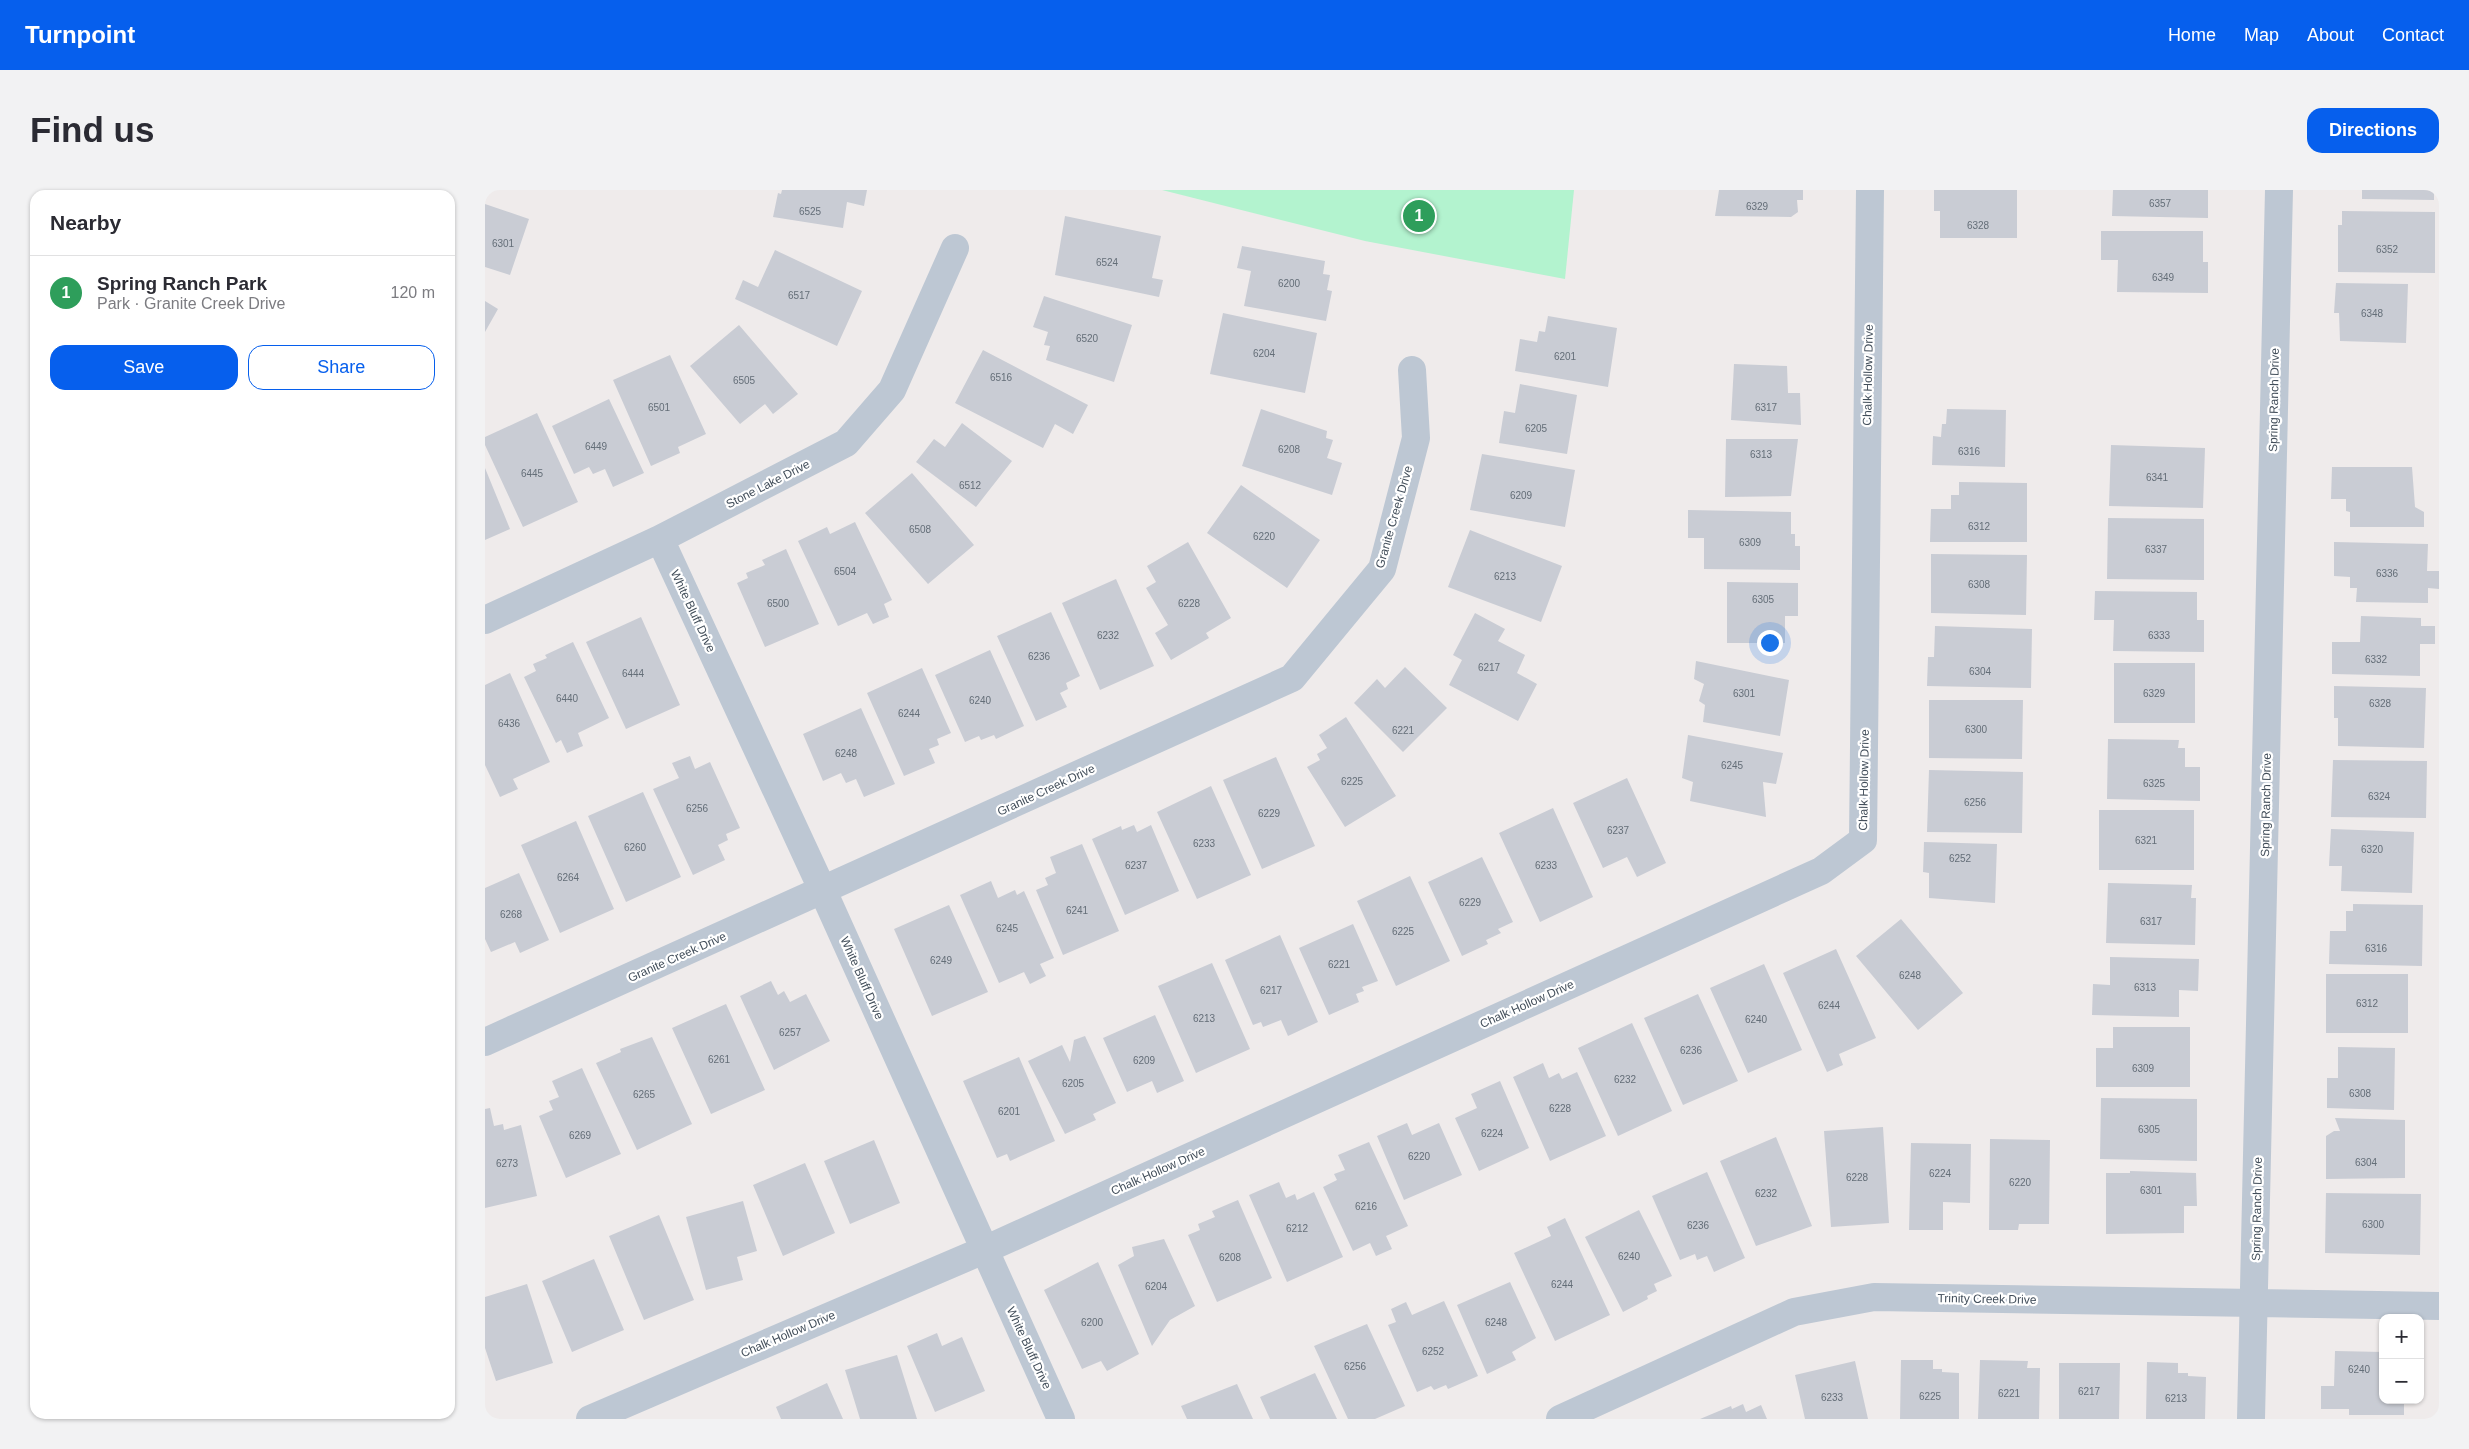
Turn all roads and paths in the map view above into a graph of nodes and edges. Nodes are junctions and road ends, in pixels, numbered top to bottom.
1 (1870, 190) edge
2 (2279, 190) edge
3 (955, 248) dead end
4 (1412, 370) dead end
5 (659, 539) junction
6 (485, 620) edge
7 (823, 891) junction
8 (485, 1042) edge
9 (984, 1250) junction
10 (2255, 1303) junction
11 (2439, 1306) edge
12 (590, 1419) edge
13 (1061, 1419) edge
14 (1560, 1419) edge
15 (2251, 1419) edge

1 - 9 street, Chalk Hollow Drive
2 - 10 street, Spring Ranch Drive
3 - 5 street, Stone Lake Drive
4 - 7 street, Granite Creek Drive
5 - 6 street, Stone Lake Drive
5 - 7 street, White Bluff Drive
7 - 8 street, Granite Creek Drive
7 - 9 street, White Bluff Drive
9 - 12 street, Chalk Hollow Drive
9 - 13 street, White Bluff Drive
10 - 11 street, Trinity Creek Drive
10 - 14 street, Trinity Creek Drive
10 - 15 street, Spring Ranch Drive

